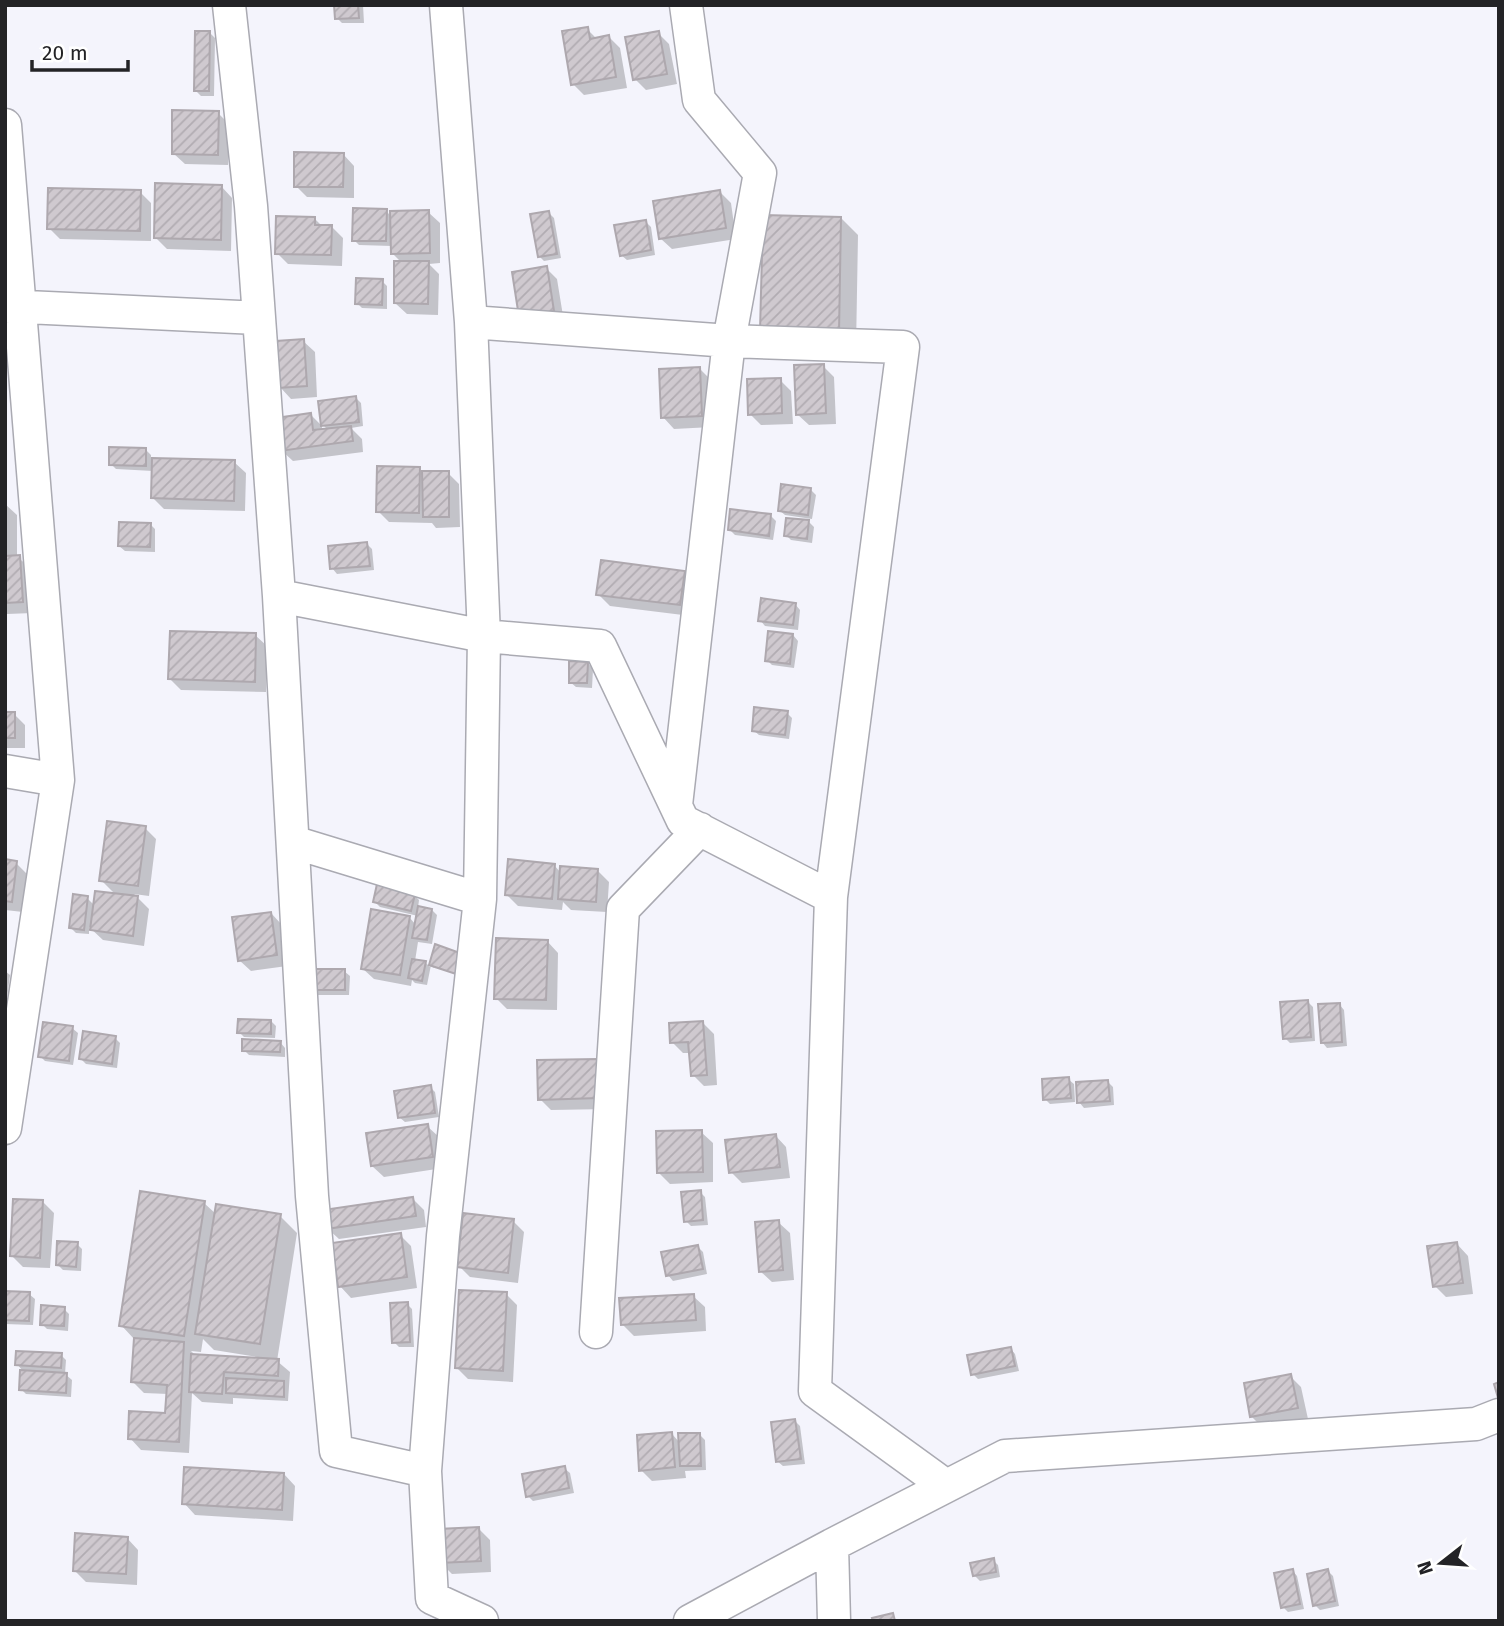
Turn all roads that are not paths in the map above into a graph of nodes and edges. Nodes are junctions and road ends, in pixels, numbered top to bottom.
1 (229, 5) edge
2 (446, 5) edge
3 (686, 5) edge
4 (5, 125) edge
5 (13, 307) edge
6 (259, 318) junction
7 (471, 323) junction
8 (729, 341) junction
9 (279, 596) junction
10 (484, 636) junction
11 (5, 771) edge
12 (58, 780) junction
13 (676, 805) junction
14 (700, 830) junction
15 (293, 842) junction
16 (831, 897) junction
17 (480, 899) junction
18 (5, 1128) edge
19 (596, 1332) dead end
20 (1499, 1415) edge
21 (425, 1471) junction
22 (946, 1486) junction
23 (832, 1545) junction
24 (482, 1621) edge
25 (690, 1621) edge
26 (834, 1621) edge

1 - 6 street
2 - 7 street
3 - 8 street
4 - 5 street
5 - 6 street
5 - 12 street
6 - 9 street
7 - 8 street
7 - 10 street
8 - 13 street
8 - 16 street
9 - 10 street
9 - 15 street
10 - 13 street
10 - 17 street
11 - 12 street
12 - 18 street
13 - 14 street
14 - 16 street
14 - 19 street
15 - 17 street
15 - 21 street
16 - 22 street
17 - 21 street
20 - 22 street
21 - 24 street
22 - 23 street
23 - 25 street
23 - 26 street

